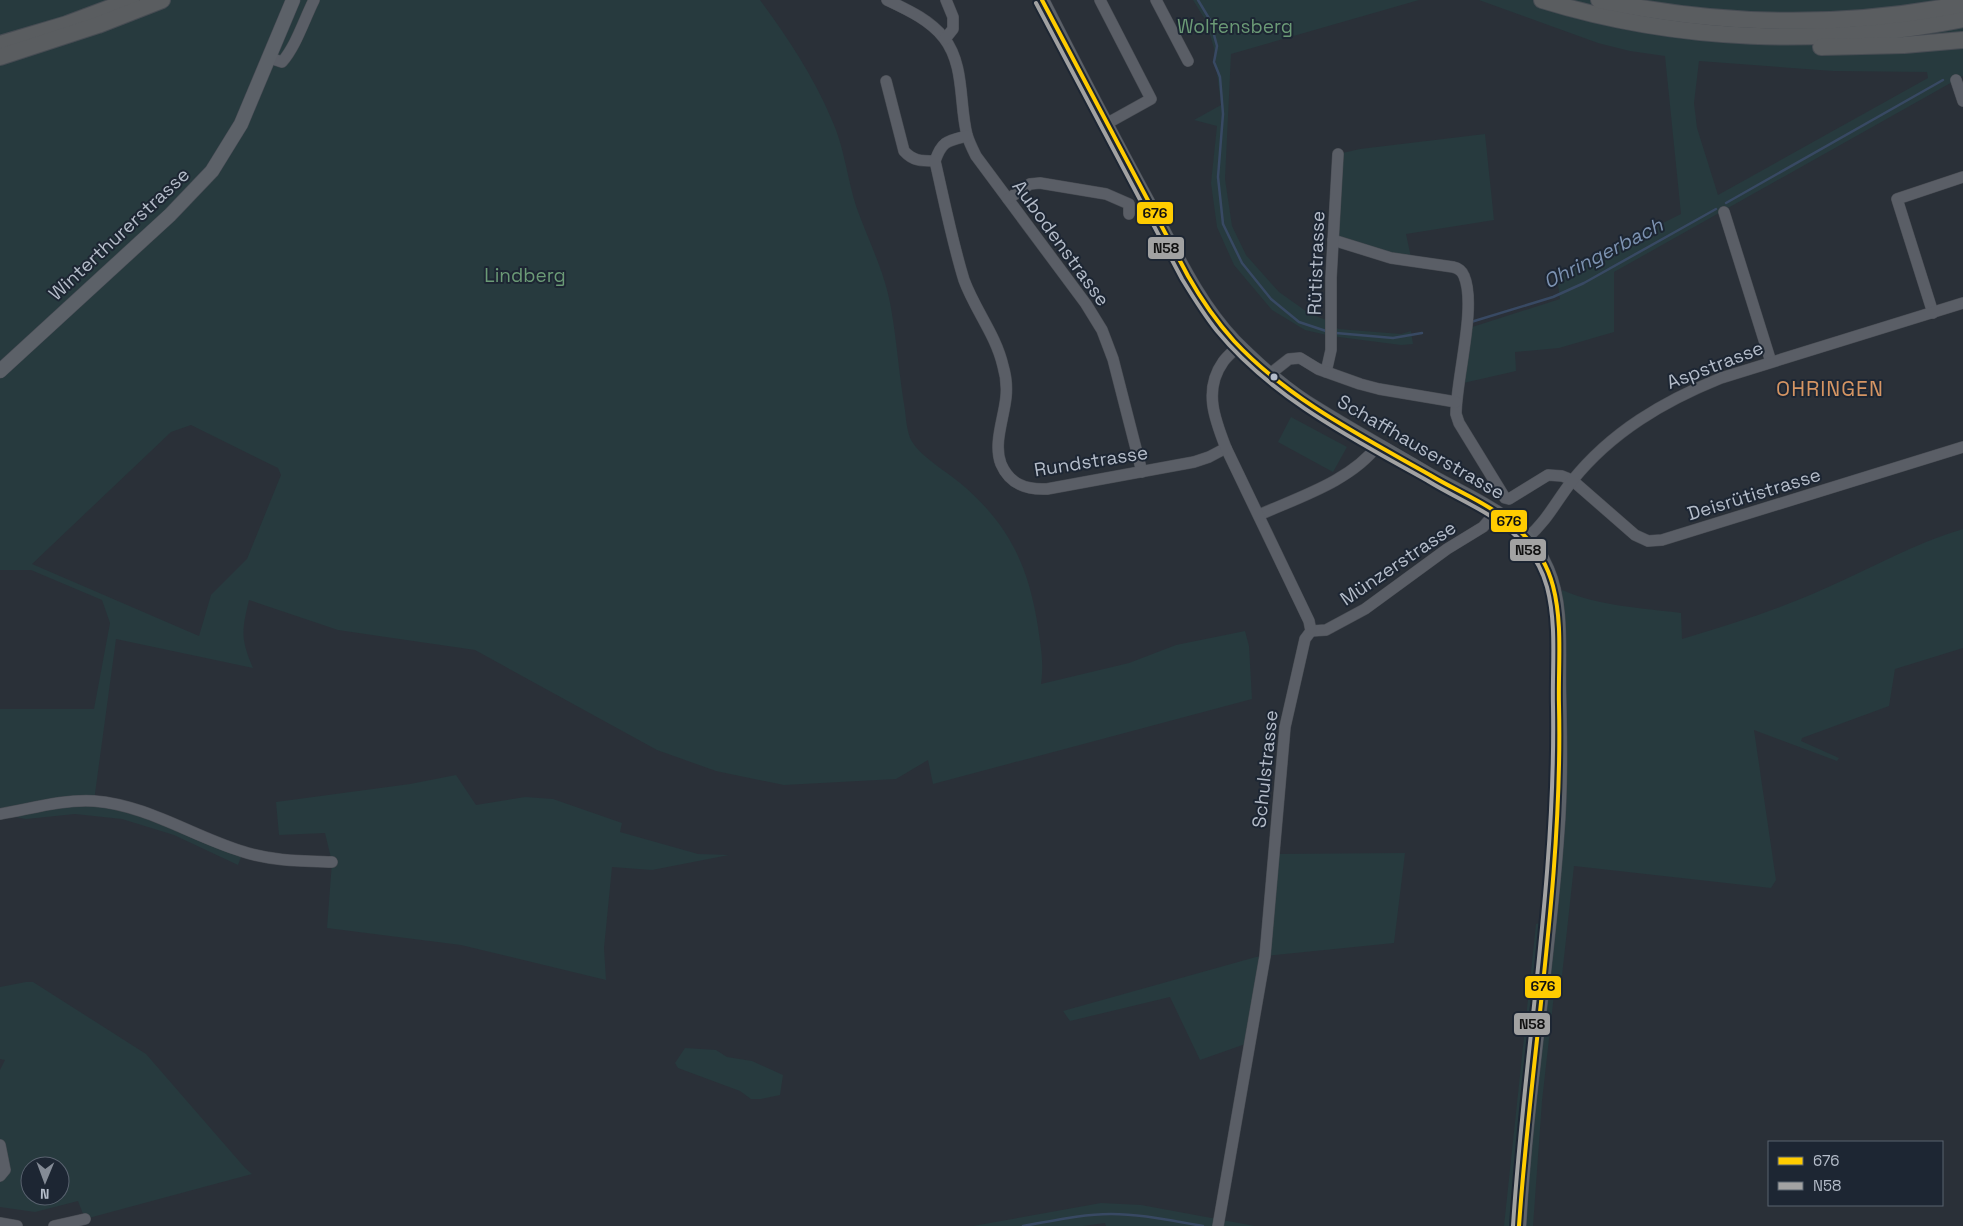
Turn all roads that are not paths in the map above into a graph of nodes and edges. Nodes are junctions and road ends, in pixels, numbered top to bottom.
1 (131, 0) edge
2 (162, 0) edge
3 (293, 0) edge
4 (314, 0) edge
5 (887, 0) edge
6 (946, 0) edge
7 (1042, 0) edge
8 (1049, 0) edge
9 (1100, 0) edge
10 (1156, 0) edge
11 (1542, 0) edge
12 (1599, 0) edge
13 (1963, 4) edge
14 (1963, 19) edge
15 (1706, 32) junction
16 (1061, 38) junction
17 (945, 39) junction
18 (1963, 40) edge
19 (0, 44) edge
20 (0, 56) edge
21 (270, 58) junction
22 (1188, 61) dead end
23 (1956, 80) dead end
24 (886, 81) dead end
25 (1963, 101) edge
26 (1106, 124) junction
27 (967, 136) junction
28 (1338, 154) dead end
29 (935, 161) junction
30 (1963, 178) edge
31 (1008, 199) junction
32 (1724, 212) dead end
33 (1129, 214) dead end
34 (1333, 240) junction
35 (1963, 303) edge
36 (1933, 313) junction
37 (1239, 345) junction
38 (1771, 362) junction
39 (0, 370) edge
40 (1326, 372) junction
41 (1270, 374) junction
42 (1456, 402) junction
43 (1378, 445) junction
44 (1963, 447) edge
45 (1226, 448) junction
46 (1142, 472) junction
47 (1572, 480) junction
48 (1497, 511) junction
49 (1259, 515) junction
50 (1528, 538) junction
51 (1311, 630) junction
52 (0, 814) edge
53 (332, 862) dead end
54 (0, 1145) edge
55 (0, 1176) edge
56 (85, 1219) dead end
57 (0, 1223) edge
58 (1218, 1225) edge
59 (17, 1226) edge
60 (54, 1226) edge
61 (1519, 1226) edge

1 - 19 highway
2 - 20 highway
3 - 21 main road, Winterthurerstrasse
4 - 21 street
5 - 17 street, Aubodenstrasse
6 - 17 street
7 - 16 main road, Schaffhauserstrasse
8 - 16 main road, Schaffhauserstrasse
9 - 26 street
10 - 22 street
11 - 15 highway
12 - 13 highway
14 - 15 highway
15 - 18 highway
16 - 26 main road, Schaffhauserstrasse
17 - 27 street, Aubodenstrasse
21 - 39 main road, Winterthurerstrasse
23 - 25 street
24 - 29 street
26 - 37 main road, Schaffhauserstrasse
27 - 29 street
27 - 31 street, Aubodenstrasse
28 - 34 street, Rütistrasse
29 - 46 street, Rundstrasse
30 - 36 street
31 - 33 street
31 - 46 street, Aubodenstrasse
32 - 38 street
34 - 40 street, Rütistrasse
34 - 42 street
35 - 36 street, Aspstrasse
36 - 38 street, Aspstrasse
37 - 41 main road, Schaffhauserstrasse
37 - 45 street
38 - 47 street, Aspstrasse
40 - 41 street
40 - 42 street
41 - 43 main road, Schaffhauserstrasse
42 - 47 street
43 - 48 main road, Schaffhauserstrasse
43 - 49 street
44 - 47 street, Deisrütistrasse
45 - 46 street, Rundstrasse
45 - 49 street
47 - 50 street, Aspstrasse
48 - 50 main road, Schaffhauserstrasse
48 - 51 street, Münzerstrasse
49 - 51 street
50 - 61 main road, Schaffhauserstrasse
51 - 58 street, Schulstrasse
52 - 53 street
54 - 55 street
56 - 60 street
57 - 59 street

